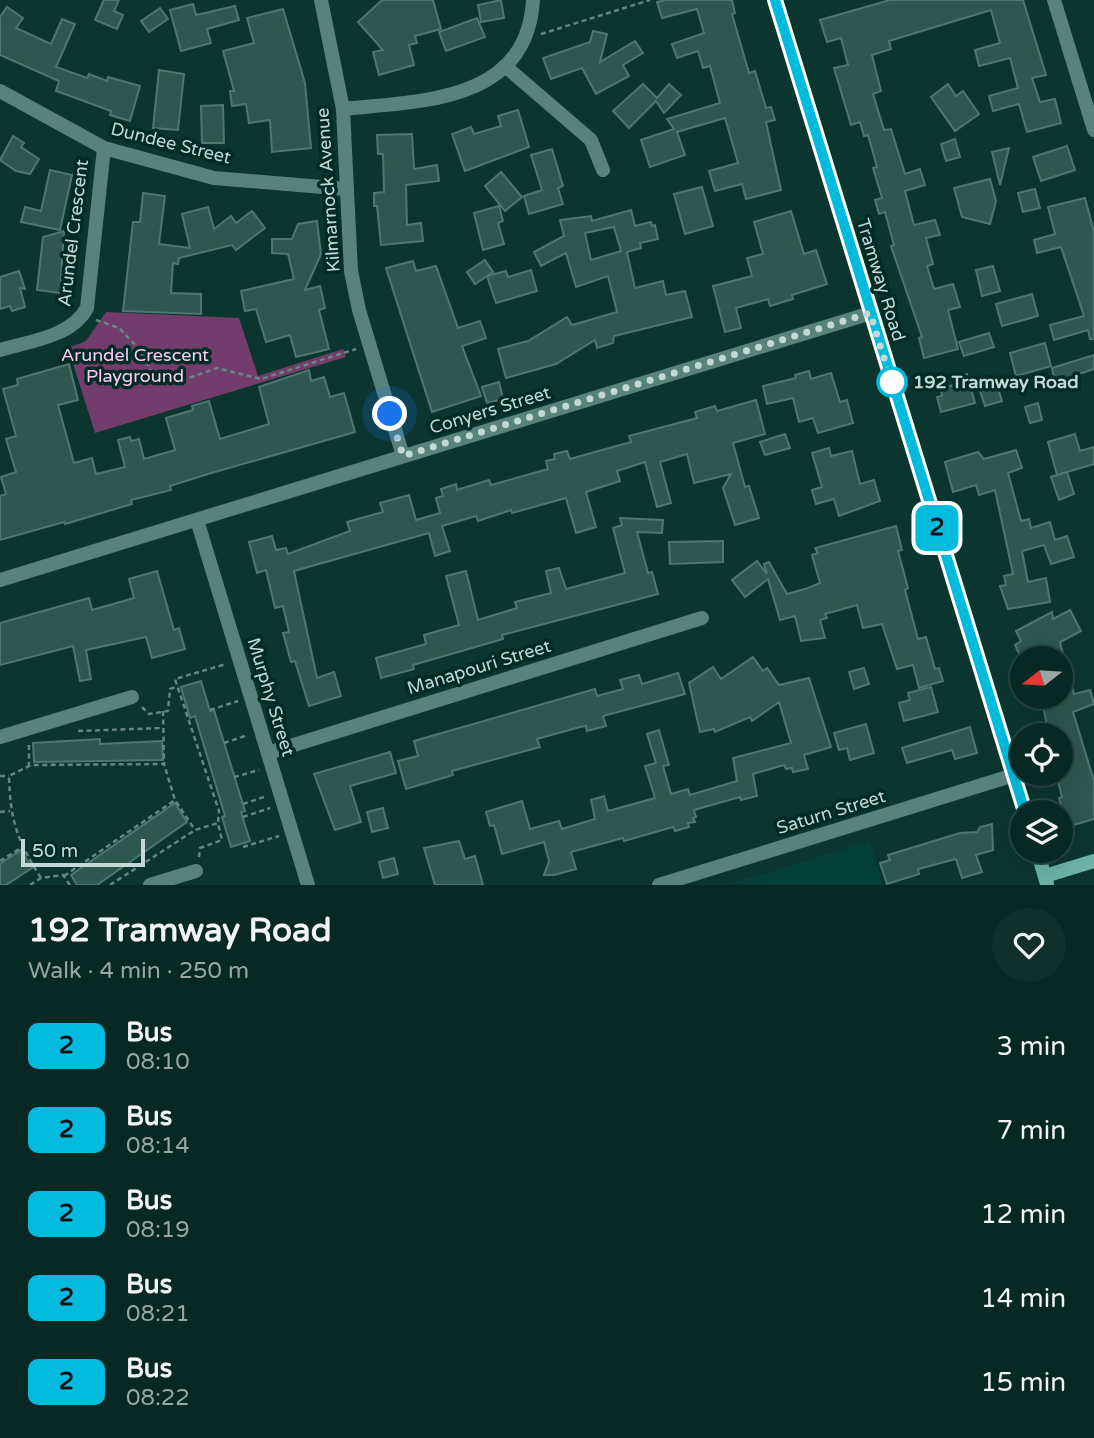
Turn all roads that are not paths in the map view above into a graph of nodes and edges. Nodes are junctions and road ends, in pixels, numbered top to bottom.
1 (321, 0) edge
2 (533, 0) edge
3 (775, 0) edge
4 (1054, 0) edge
5 (505, 66) junction
6 (0, 92) edge
7 (343, 109) junction
8 (1094, 130) edge
9 (104, 148) junction
10 (603, 170) dead end
11 (345, 189) junction
12 (870, 313) junction
13 (0, 350) edge
14 (403, 456) junction
15 (197, 520) junction
16 (0, 580) edge
17 (702, 618) dead end
18 (132, 697) road end
19 (0, 737) edge
20 (268, 753) junction
21 (1010, 762) edge
22 (1010, 776) edge
23 (1094, 861) edge
24 (1041, 863) edge
25 (196, 871) road end
26 (1046, 881) edge
27 (150, 885) edge
28 (308, 885) edge
29 (659, 885) edge

1 - 7 street, Kilmarnock Avenue
2 - 5 street
3 - 12 street, Tramway Road
4 - 8 street
5 - 7 street
5 - 10 street
6 - 9 street, Dundee Street
7 - 11 street, Kilmarnock Avenue
9 - 11 street, Dundee Street
9 - 13 street, Arundel Crescent
11 - 14 street, Kilmarnock Avenue
12 - 14 street, Conyers Street
12 - 21 street, Tramway Road
14 - 15 street, Conyers Street
15 - 16 street, Conyers Street
15 - 20 street, Murphy Street
17 - 20 street, Manapouri Street
18 - 19 street
20 - 28 street, Murphy Street
22 - 29 street, Saturn Street
23 - 26 street
24 - 26 street
25 - 27 street

